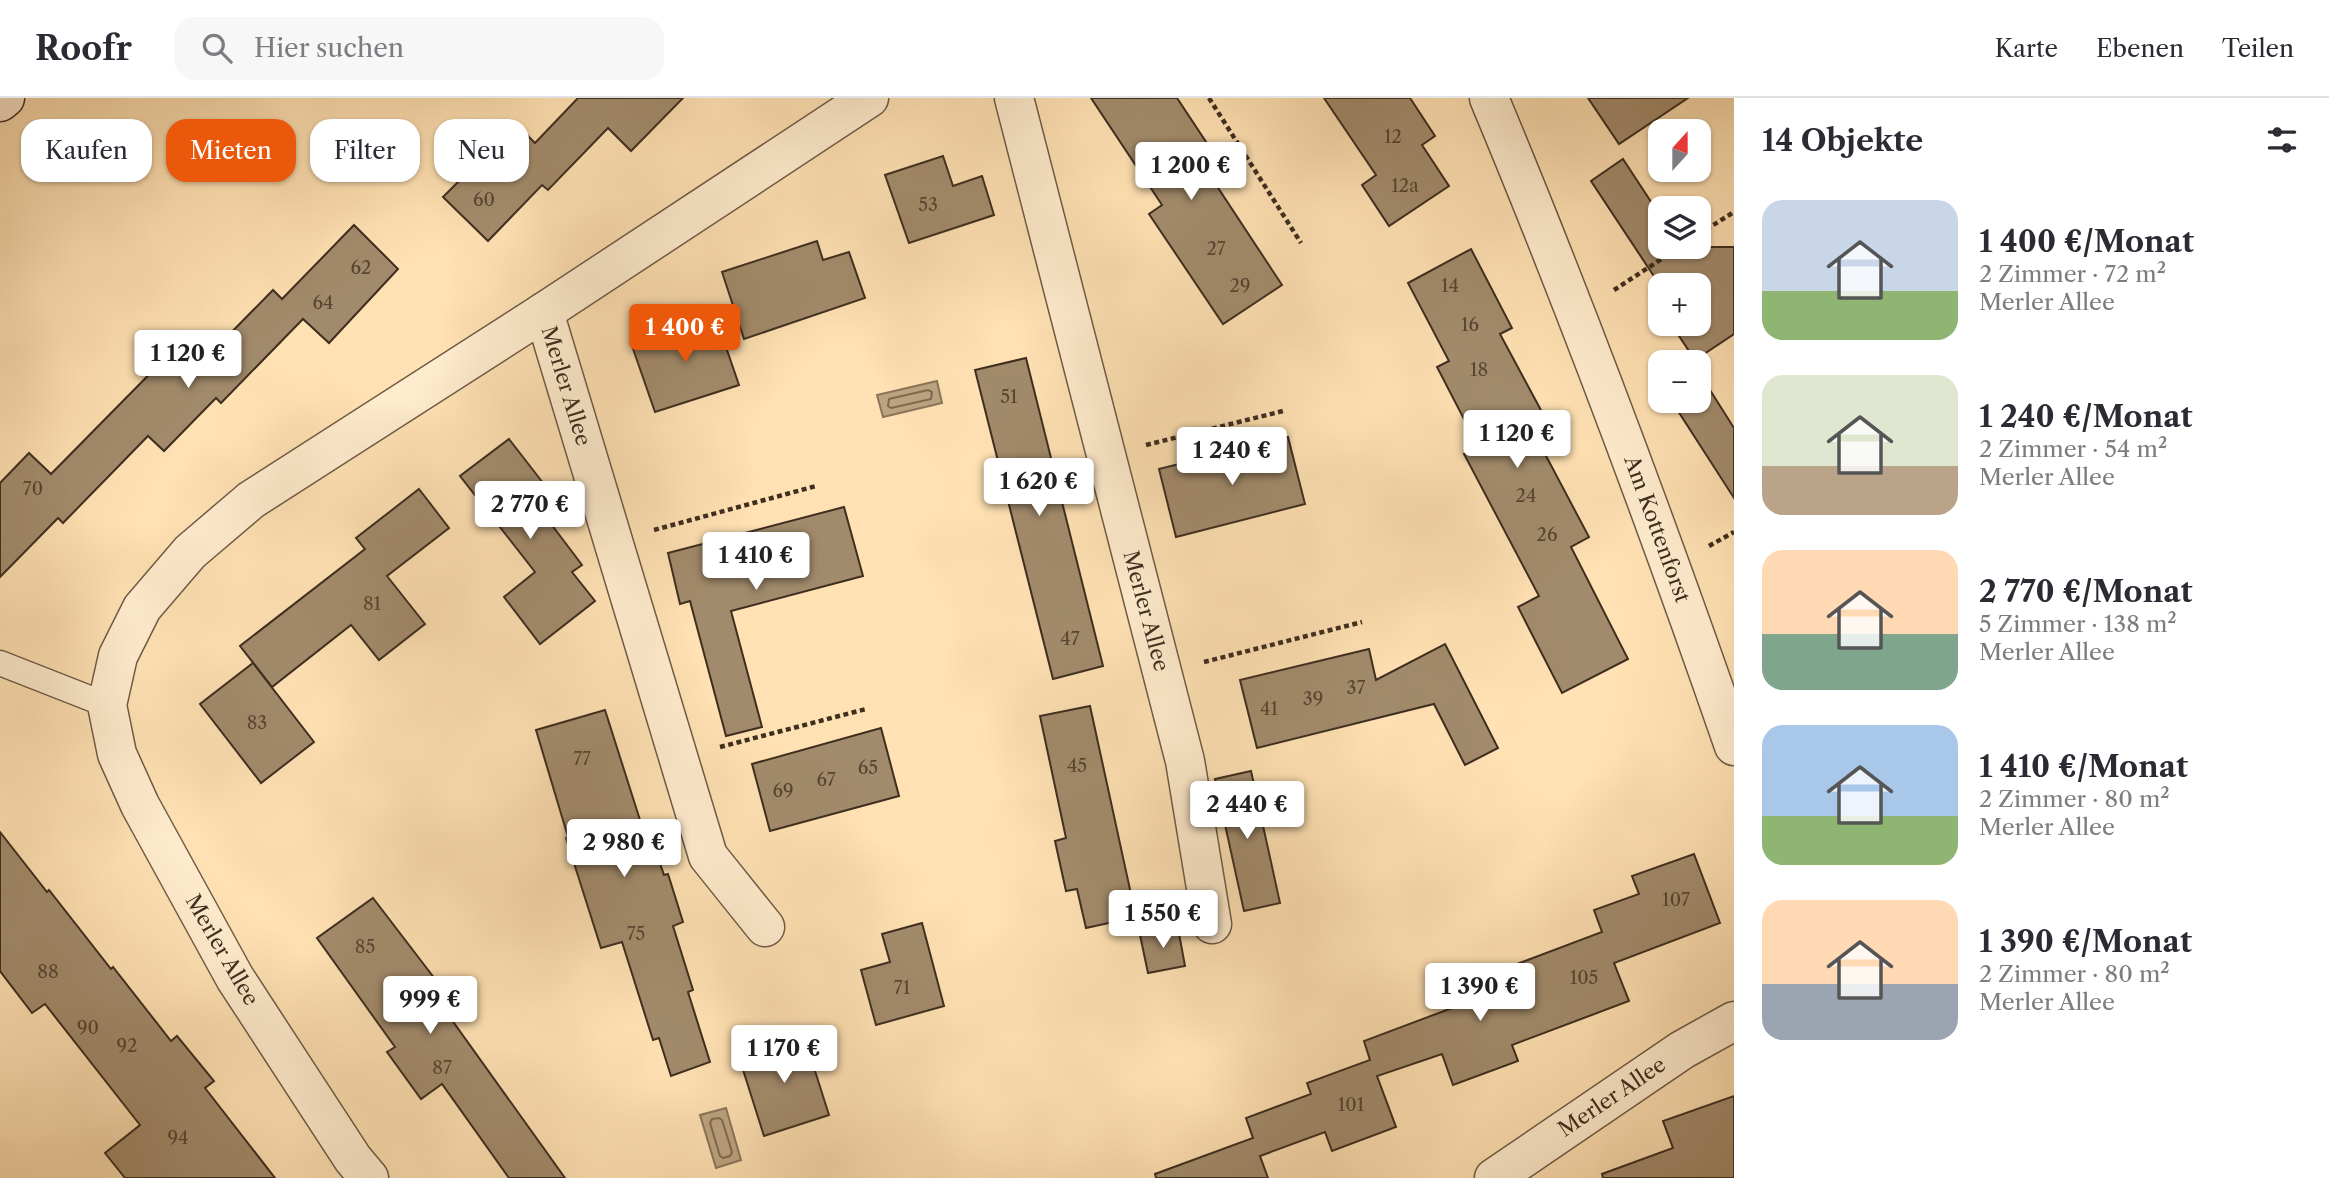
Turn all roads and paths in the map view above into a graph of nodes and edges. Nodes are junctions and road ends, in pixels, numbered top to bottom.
1 (5, 98) edge
2 (869, 98) edge
3 (1014, 98) edge
4 (1209, 98) edge
5 (1489, 98) edge
6 (0, 102) edge
7 (1734, 212) edge
8 (1711, 226) edge
9 (1301, 243) dead end
10 (1662, 259) edge
11 (544, 312) junction
12 (1578, 314) junction
13 (1283, 411) dead end
14 (1105, 456) junction
15 (816, 486) dead end
16 (613, 541) junction
17 (1362, 622) dead end
18 (0, 663) edge
19 (1162, 673) junction
20 (107, 705) junction
21 (866, 709) dead end
22 (1734, 746) edge
23 (678, 758) junction
24 (1212, 924) dead end
25 (765, 927) dead end
26 (1734, 1021) edge
27 (369, 1178) edge
28 (1493, 1178) edge

1 - 6 street
2 - 11 street, Merler Allee
3 - 14 street, Merler Allee
4 - 9 path
5 - 12 street, Am Kottenforst
7 - 8 path
10 - 12 path
11 - 16 street, Merler Allee
11 - 20 street, Merler Allee
12 - 22 street, Am Kottenforst
13 - 14 path
14 - 19 street, Merler Allee
15 - 16 path
16 - 23 street, Merler Allee
17 - 19 path
18 - 20 lane
19 - 24 street, Merler Allee
20 - 27 street, Merler Allee
21 - 23 path
23 - 25 street, Merler Allee
26 - 28 street, Merler Allee

